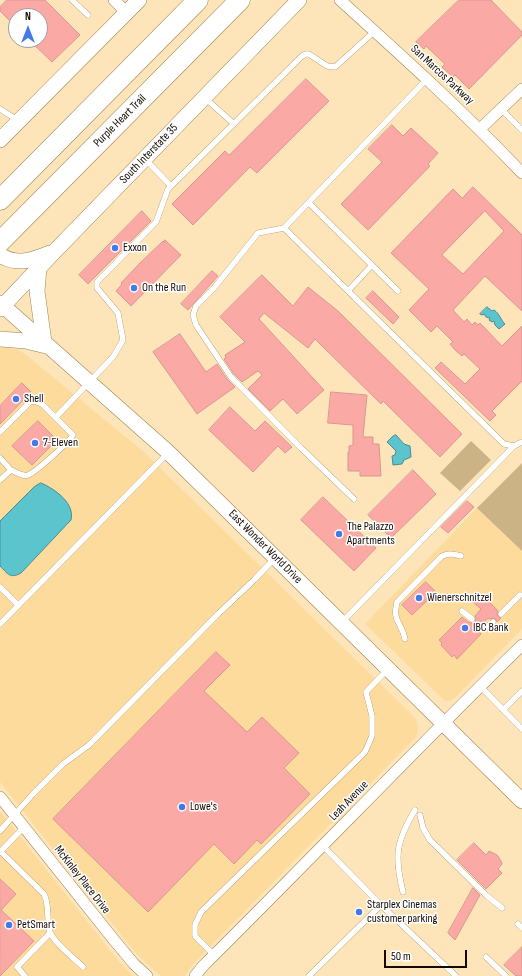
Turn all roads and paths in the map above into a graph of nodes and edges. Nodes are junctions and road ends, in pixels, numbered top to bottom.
1 (72, 0) edge
2 (114, 0) edge
3 (140, 0) edge
4 (198, 0) edge
5 (240, 0) edge
6 (300, 0) edge
7 (340, 0) edge
8 (127, 13) junction
9 (88, 15) dead end
10 (375, 31) junction
11 (428, 79) junction
12 (522, 89) edge
13 (205, 97) junction
14 (0, 109) edge
15 (501, 109) junction
16 (19, 121) junction
17 (234, 124) junction
18 (480, 129) junction
19 (522, 130) edge
20 (0, 140) edge
21 (144, 159) junction
22 (522, 173) edge
23 (171, 186) junction
24 (0, 200) edge
25 (309, 203) junction
26 (284, 228) junction
27 (0, 242) edge
28 (54, 252) junction
29 (0, 255) edge
30 (372, 265) junction
31 (39, 268) junction
32 (348, 291) junction
33 (398, 291) dead end
34 (1, 306) edge
35 (0, 339) edge
36 (46, 344) junction
37 (89, 381) junction
38 (56, 417) junction
39 (0, 432) edge
40 (522, 442) edge
41 (514, 446) junction
42 (168, 452) junction
43 (0, 458) edge
44 (11, 470) junction
45 (0, 480) edge
46 (354, 499) dead end
47 (461, 556) dead end
48 (276, 558) junction
49 (0, 587) edge
50 (520, 595) dead end
51 (18, 605) junction
52 (462, 611) dead end
53 (501, 614) dead end
54 (472, 619) dead end
55 (341, 622) junction
56 (493, 622) dead end
57 (0, 624) edge
58 (480, 626) dead end
59 (405, 639) dead end
60 (522, 645) edge
61 (388, 669) junction
62 (480, 686) junction
63 (522, 691) edge
64 (503, 710) junction
65 (442, 723) junction
66 (522, 730) edge
67 (0, 797) edge
68 (522, 801) edge
69 (415, 810) dead end
70 (14, 815) junction
71 (420, 815) dead end
72 (24, 827) junction
73 (0, 831) edge
74 (323, 846) junction
75 (0, 851) edge
76 (403, 892) dead end
77 (380, 905) junction
78 (502, 908) dead end
79 (50, 933) junction
80 (214, 955) junction
81 (486, 957) dead end
82 (83, 967) dead end
83 (26, 976) edge
84 (147, 976) edge
85 (195, 976) edge
86 (310, 976) edge
87 (456, 976) edge
88 (506, 976) edge

1 - 9 lane
2 - 8 street
3 - 8 main road
4 - 24 highway
5 - 27 highway, Purple Heart Trail
6 - 13 main road, South Interstate 35
7 - 10 street, San Marcos Parkway
8 - 16 main road
10 - 11 street, San Marcos Parkway
10 - 17 lane
11 - 18 street, San Marcos Parkway
11 - 25 lane
12 - 15 street
13 - 17 lane
13 - 21 main road, South Interstate 35
14 - 16 lane
15 - 18 street
15 - 19 lane
16 - 20 main road
17 - 23 lane
18 - 22 street, San Marcos Parkway
21 - 23 lane
21 - 28 main road, South Interstate 35
23 - 37 lane
25 - 26 lane
25 - 30 lane
26 - 32 lane
26 - 46 lane
28 - 29 main road
28 - 31 main road, South Interstate 35
30 - 32 lane
30 - 33 lane
31 - 34 main road, South Interstate 35
31 - 36 main road
32 - 41 lane
34 - 36 main road, East Wonder World Drive
35 - 36 main road
36 - 37 main road, East Wonder World Drive
37 - 38 lane
37 - 42 main road, East Wonder World Drive
38 - 39 lane
38 - 44 lane
40 - 41 lane
41 - 55 lane
42 - 48 main road, East Wonder World Drive
42 - 51 lane
43 - 44 lane
44 - 45 lane
47 - 59 lane
48 - 55 main road, East Wonder World Drive
48 - 70 lane
49 - 51 lane
50 - 53 lane
51 - 57 lane
52 - 54 lane
55 - 61 main road, East Wonder World Drive
56 - 58 lane
60 - 62 street, Leah Avenue
61 - 65 main road, East Wonder World Drive
61 - 80 lane
62 - 64 lane
62 - 65 street, Leah Avenue
63 - 64 lane
64 - 66 lane
65 - 68 main road, East Wonder World Drive
65 - 74 street, Leah Avenue
67 - 70 street, McKinley Place Drive
69 - 76 lane
70 - 72 street, McKinley Place Drive
70 - 73 lane
71 - 78 lane
72 - 75 lane
72 - 84 street, McKinley Place Drive
74 - 77 lane
74 - 80 street, Leah Avenue
75 - 79 lane
77 - 86 lane
77 - 87 lane
79 - 82 lane
79 - 83 lane
80 - 85 street, Leah Avenue
81 - 88 lane

